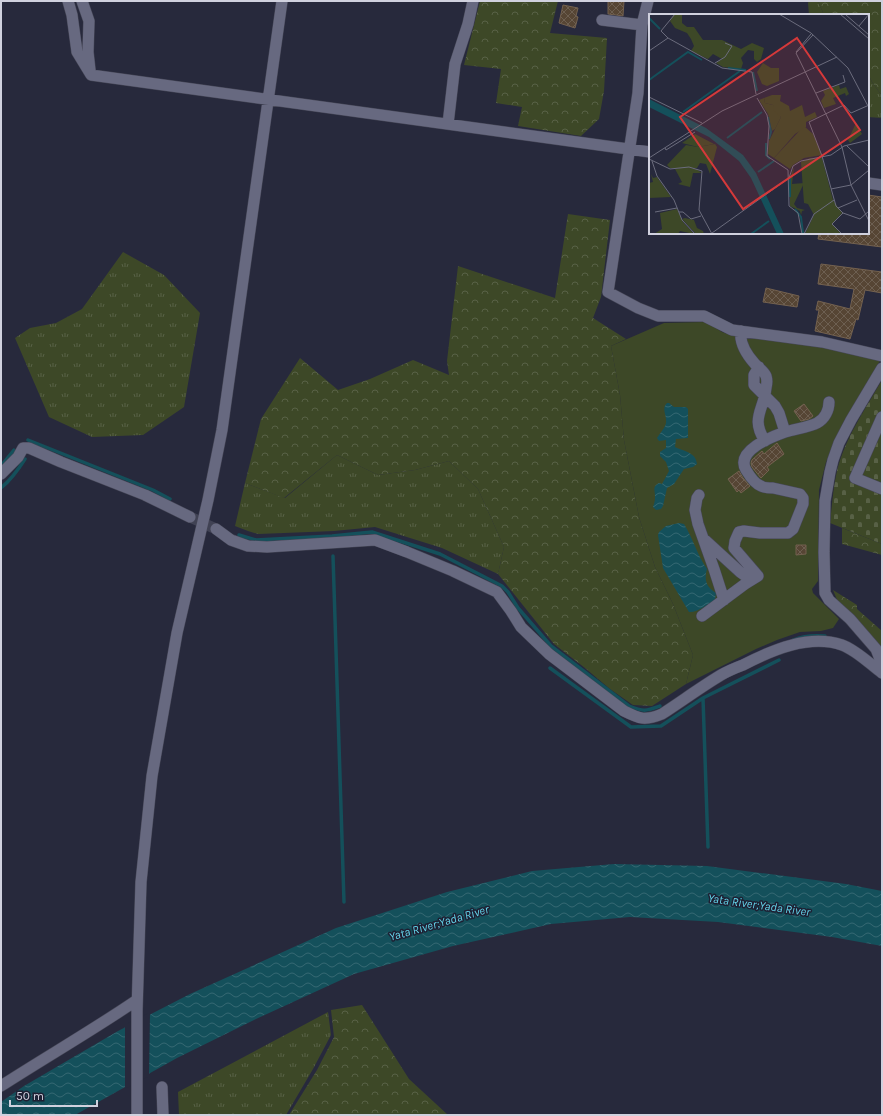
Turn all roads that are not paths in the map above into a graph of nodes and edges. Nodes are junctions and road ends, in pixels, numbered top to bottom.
1 (68, 1) edge
2 (82, 1) edge
3 (282, 1) edge
4 (473, 1) edge
5 (648, 1) edge
6 (602, 20) dead end
7 (642, 25) junction
8 (91, 75) junction
9 (268, 99) junction
10 (448, 124) junction
11 (630, 149) junction
12 (649, 152) edge
13 (869, 182) edge
14 (882, 184) edge
15 (741, 331) junction
16 (882, 356) edge
17 (882, 368) edge
18 (766, 397) junction
19 (829, 402) dead end
20 (882, 417) edge
21 (785, 432) junction
22 (765, 441) junction
23 (1, 474) edge
24 (882, 489) edge
25 (699, 495) dead end
26 (190, 516) tunnel mouth
27 (216, 529) tunnel mouth
28 (703, 538) junction
29 (751, 580) junction
30 (724, 600) junction
31 (702, 616) dead end
32 (882, 664) edge
33 (882, 673) edge
34 (137, 1000) junction
35 (1, 1086) edge
36 (162, 1087) dead end
37 (137, 1115) edge
38 (163, 1115) edge

1 - 8 street
2 - 8 street
3 - 9 street
4 - 10 street
5 - 7 street
6 - 7 street
7 - 11 street
8 - 9 street
9 - 10 street
9 - 34 street
10 - 11 street
11 - 12 street
11 - 15 street
13 - 14 street
15 - 16 street
15 - 18 street
17 - 32 street
18 - 21 street
18 - 22 street
19 - 21 street
20 - 24 street
21 - 22 street
22 - 29 street
23 - 26 street
25 - 28 street
27 - 33 street
28 - 29 street
28 - 30 street
29 - 30 street
30 - 31 street
34 - 35 street
34 - 37 street
36 - 38 street

